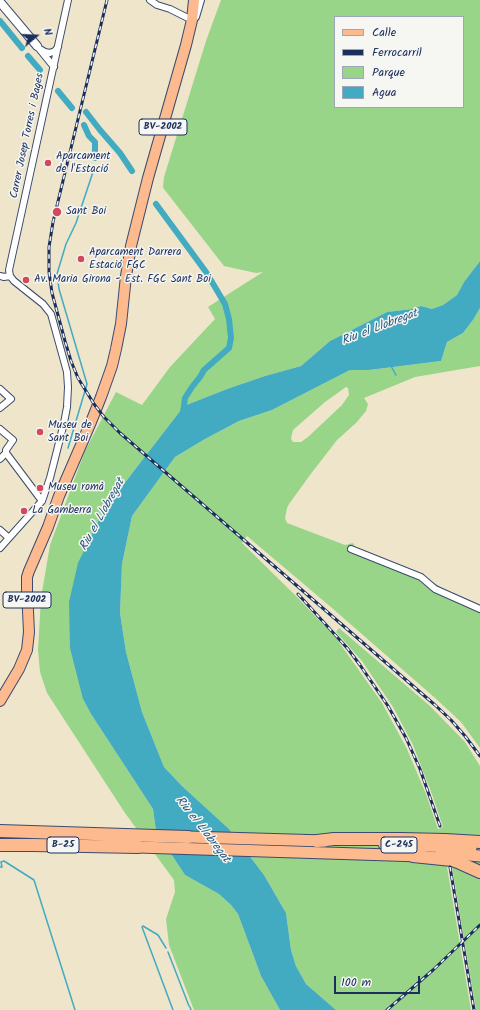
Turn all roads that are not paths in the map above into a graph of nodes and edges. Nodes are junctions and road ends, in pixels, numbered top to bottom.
1 (68, 0) edge
2 (150, 0) edge
3 (194, 0) edge
4 (202, 0) edge
5 (0, 2) edge
6 (192, 20) junction
7 (186, 45) junction
8 (38, 46) junction
9 (58, 47) junction
10 (54, 67) junction
11 (0, 276) edge
12 (10, 276) junction
13 (0, 388) edge
14 (0, 408) edge
15 (0, 429) edge
16 (6, 454) junction
17 (0, 459) edge
18 (42, 501) junction
19 (0, 530) edge
20 (9, 538) junction
21 (0, 548) edge
22 (351, 549) dead end
23 (480, 609) edge
24 (10, 685) junction
25 (0, 689) edge
26 (0, 701) edge
27 (0, 831) edge
28 (118, 835) joint
29 (188, 837) joint
30 (317, 841) junction
31 (480, 842) edge
32 (0, 845) edge
33 (125, 847) joint
34 (138, 847) joint
35 (480, 849) edge
36 (413, 856) junction
37 (480, 856) edge
38 (480, 872) edge

1 - 9 street, Carrer Josep Torres i Bages
2 - 6 street
3 - 6 main road, BV-2002
4 - 7 street
5 - 8 street
6 - 7 main road, BV-2002
7 - 24 main road, BV-2002
8 - 9 street
8 - 10 street
9 - 10 street, Carrer Josep Torres i Bages
10 - 12 street, Carrer Josep Torres i Bages
11 - 12 street
12 - 18 street
13 - 14 street
15 - 16 street
16 - 17 street
16 - 18 street
18 - 20 street
19 - 20 street
20 - 21 street
22 - 23 street
24 - 25 main road
24 - 26 main road, BV-2002
27 - 28 highway, B-25
28 - 29 highway, C-245
29 - 30 highway, C-245
30 - 31 highway
30 - 35 highway, C-245
32 - 33 highway, B-25
33 - 34 highway, C-245
34 - 36 highway, C-245
36 - 37 highway, C-245
36 - 38 highway

